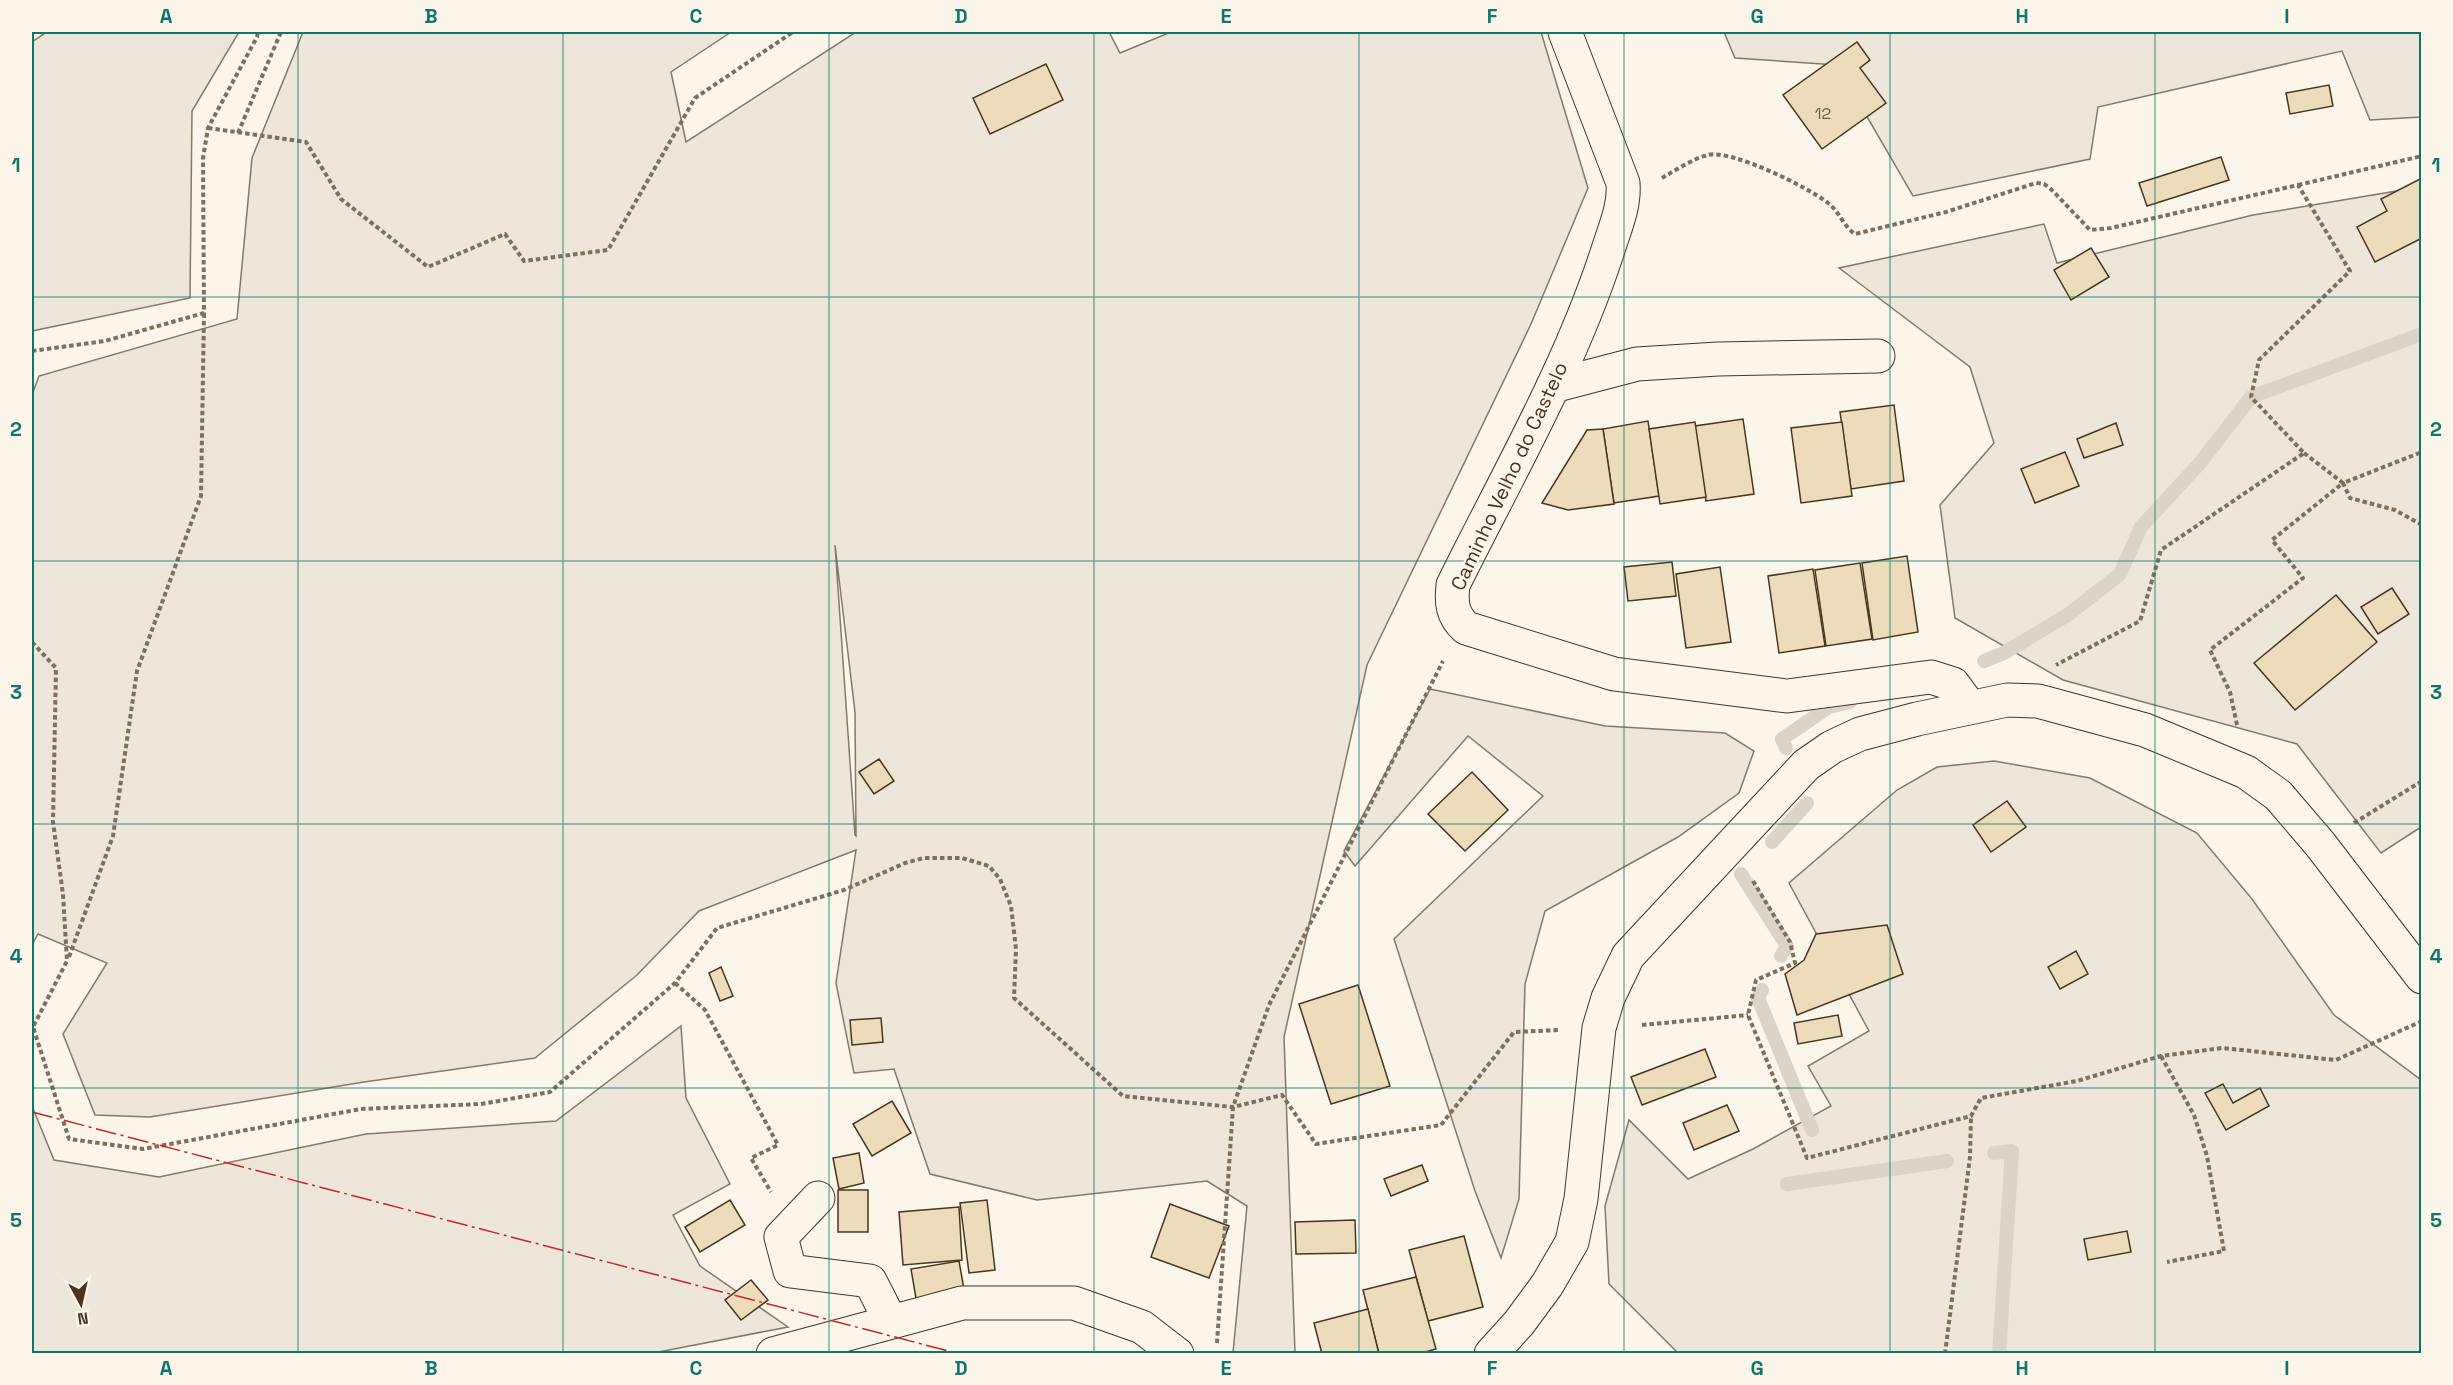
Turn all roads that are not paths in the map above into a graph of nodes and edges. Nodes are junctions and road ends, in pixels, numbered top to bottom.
1 (1565, 32) edge
2 (1878, 356) dead end
3 (1552, 386) junction
4 (1970, 707) junction
5 (2421, 976) edge
6 (818, 1198) road end
7 (891, 1322) junction
8 (773, 1353) edge
9 (1176, 1353) edge
10 (1491, 1353) edge

1 - 3 street, Caminho Velho do Castelo
2 - 3 street
3 - 4 street, Caminho Velho do Castelo
4 - 5 street
4 - 10 street
6 - 7 street
7 - 8 street
7 - 9 street

